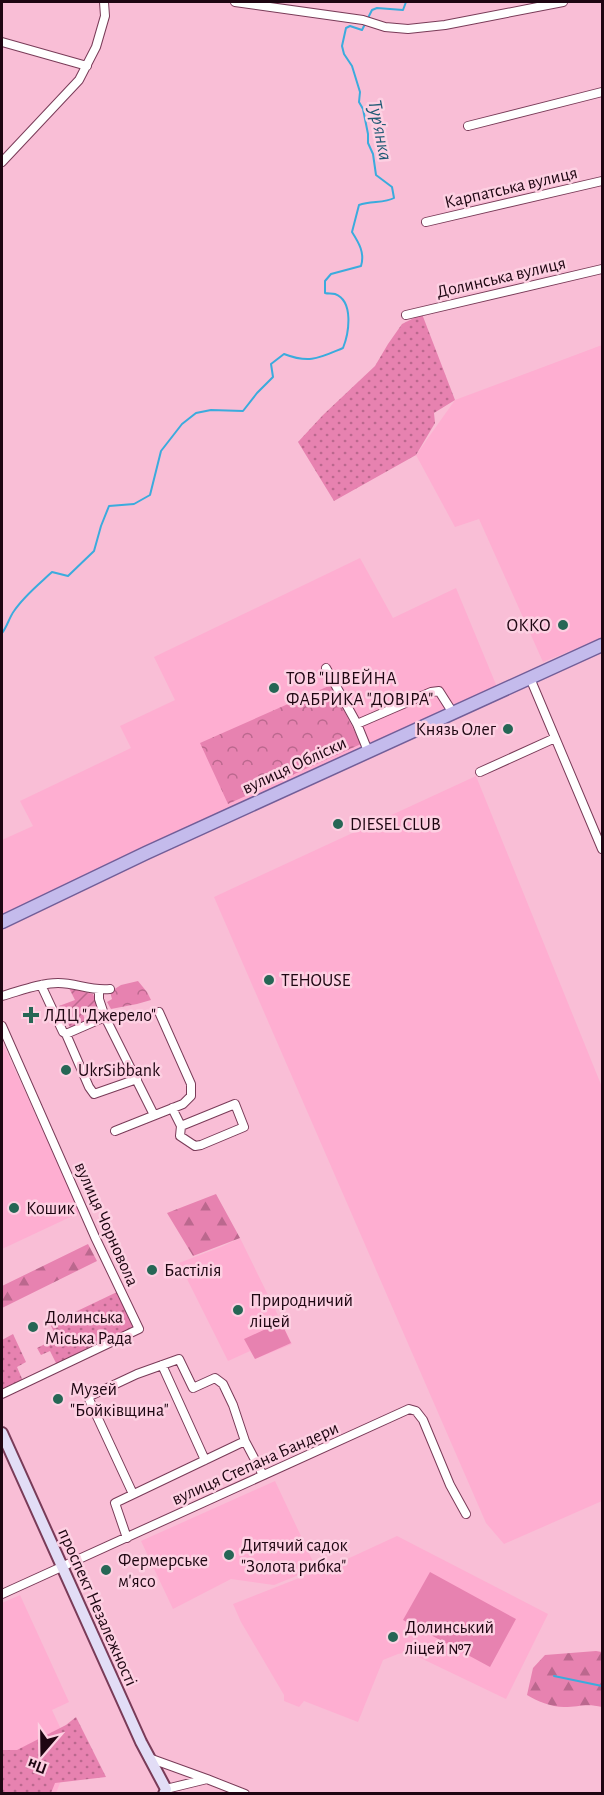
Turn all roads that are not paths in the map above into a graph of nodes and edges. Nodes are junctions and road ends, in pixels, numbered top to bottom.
1 (104, 2) edge
2 (235, 2) edge
3 (314, 2) edge
4 (562, 2) edge
5 (314, 12) junction
6 (2, 42) edge
7 (87, 66) junction
8 (603, 92) edge
9 (468, 126) dead end
10 (2, 162) edge
11 (603, 181) edge
12 (426, 222) dead end
13 (603, 269) edge
14 (406, 315) dead end
15 (603, 645) edge
16 (326, 668) dead end
17 (530, 678) junction
18 (453, 713) junction
19 (357, 724) junction
20 (555, 738) junction
21 (368, 751) junction
22 (480, 771) dead end
23 (603, 849) edge
24 (2, 922) edge
25 (41, 985) junction
26 (110, 989) dead end
27 (99, 990) junction
28 (2, 996) edge
29 (159, 1012) dead end
30 (105, 1017) junction
31 (2, 1026) edge
32 (66, 1034) junction
33 (136, 1079) junction
34 (172, 1108) junction
35 (154, 1115) junction
36 (181, 1126) junction
37 (115, 1131) dead end
38 (162, 1365) junction
39 (2, 1394) edge
40 (2, 1433) edge
41 (245, 1441) junction
42 (205, 1460) junction
43 (263, 1476) junction
44 (133, 1494) junction
45 (466, 1514) dead end
46 (127, 1538) junction
47 (61, 1567) junction
48 (2, 1594) edge
49 (149, 1758) junction
50 (207, 1779) junction
51 (165, 1791) edge
52 (245, 1794) edge

1 - 7 street
2 - 5 street
3 - 5 street
4 - 5 street
6 - 7 street
7 - 10 street
8 - 9 street
11 - 12 street, Карпатська вулиця
13 - 14 street, Долинська вулиця
15 - 17 main road, вулиця Обліски
16 - 19 street
17 - 18 main road, вулиця Обліски
17 - 20 street
18 - 19 street
18 - 21 main road, вулиця Обліски
19 - 21 street
20 - 22 street
20 - 23 street
21 - 24 main road, вулиця Обліски
25 - 27 street
25 - 28 street
25 - 32 street
26 - 27 street
27 - 30 street
29 - 34 street
30 - 32 street
30 - 33 street
31 - 39 street, вулиця Чорновола
32 - 33 street
33 - 35 street
34 - 35 street
34 - 36 street
35 - 37 street
36 - 36 street
38 - 41 street
38 - 42 street
38 - 44 street
40 - 47 main road, проспект Незалежності
41 - 42 street
41 - 43 street
42 - 44 street
43 - 45 street, вулиця Степана Бандери
43 - 46 street, вулиця Степана Бандери
44 - 46 street
46 - 47 street, вулиця Степана Бандери
47 - 48 street, вулиця Степана Бандери
47 - 49 main road, проспект Незалежності
49 - 50 street
49 - 51 main road, проспект Незалежності
50 - 51 street
50 - 52 street

